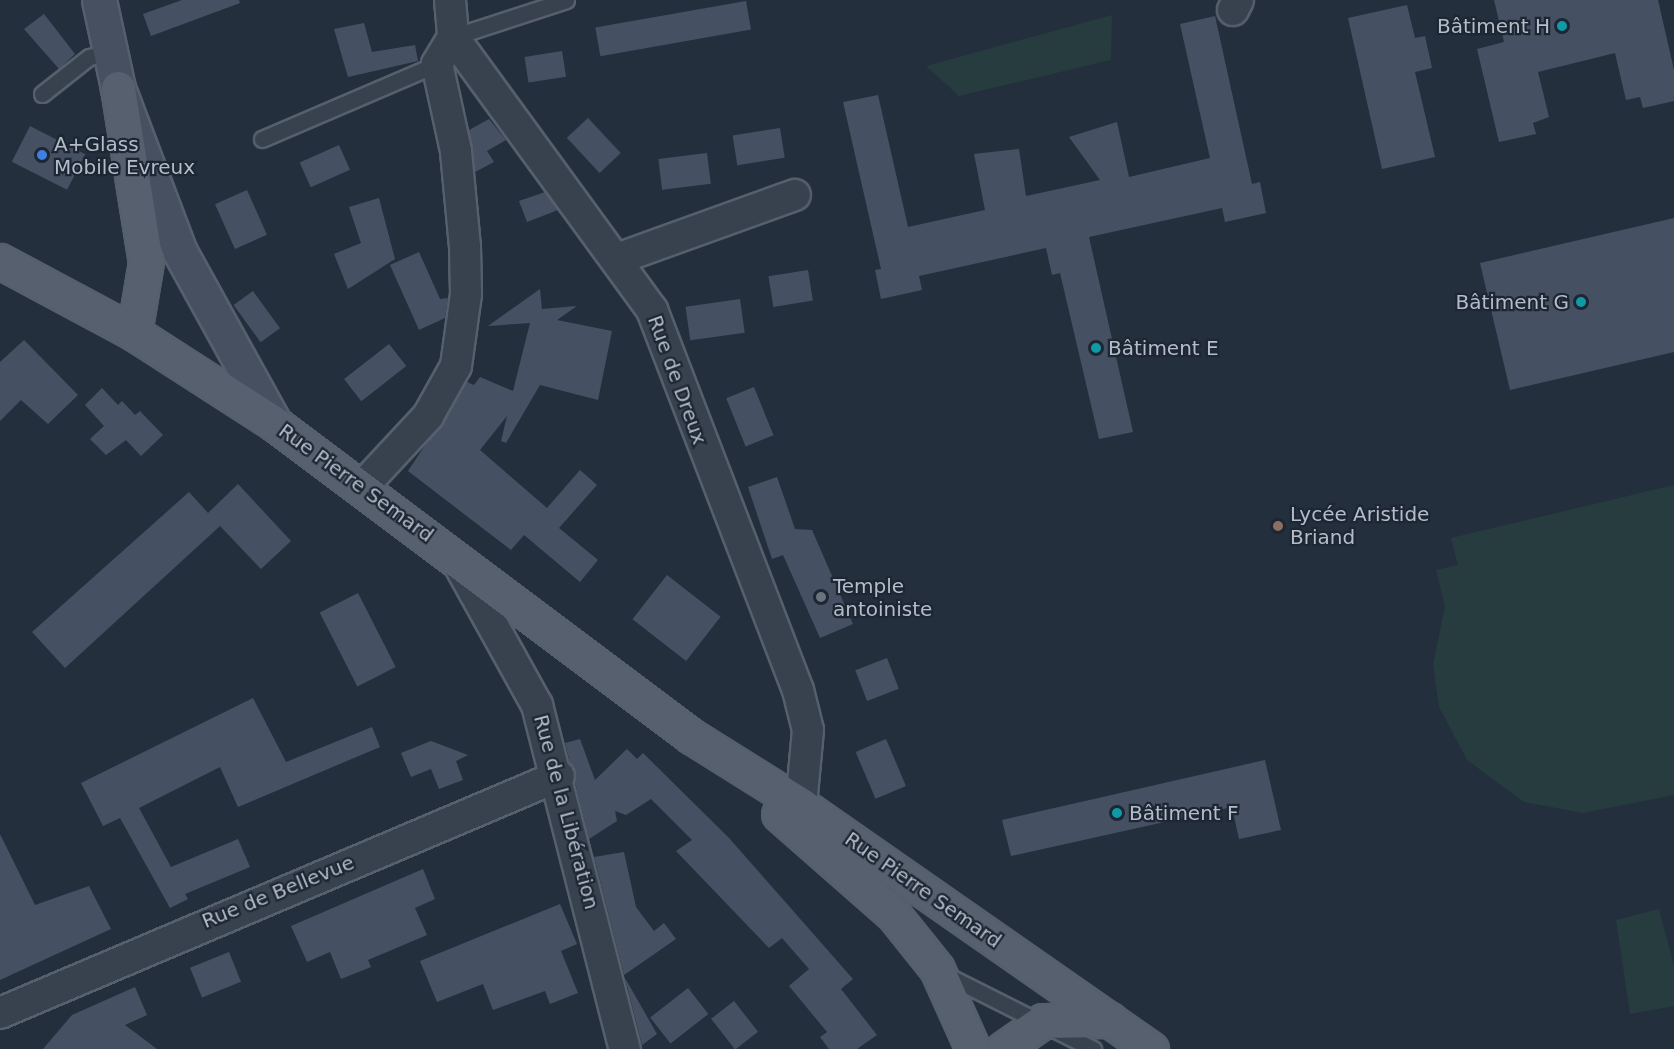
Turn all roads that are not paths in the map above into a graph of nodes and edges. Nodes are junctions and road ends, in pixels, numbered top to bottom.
1 (99, 0) edge
2 (450, 0) edge
3 (566, 0) edge
4 (453, 37) junction
5 (111, 52) junction
6 (437, 64) junction
7 (118, 88) junction
8 (42, 94) dead end
9 (262, 139) dead end
10 (795, 195) dead end
11 (616, 259) junction
12 (0, 261) edge
13 (134, 333) junction
14 (275, 424) junction
15 (363, 486) junction
16 (454, 557) junction
17 (691, 736) junction
18 (559, 776) junction
19 (801, 805) junction
20 (937, 969) junction
21 (0, 1012) edge
22 (1110, 1020) junction
23 (1043, 1022) junction
24 (625, 1049) edge
25 (973, 1049) edge
26 (1003, 1049) edge
27 (1093, 1049) edge
28 (1151, 1049) edge

1 - 5 main road
2 - 4 street
3 - 4 lane
4 - 6 street
4 - 11 street, Rue de Dreux
5 - 7 main road
5 - 8 lane
6 - 9 lane
6 - 15 street
7 - 13 main road
7 - 14 main road
10 - 11 street
11 - 19 street, Rue de Dreux
12 - 13 main road, Rue Pierre Semard
13 - 14 main road, Rue Pierre Semard
14 - 15 main road, Rue Pierre Semard
15 - 16 main road, Rue Pierre Semard
16 - 17 main road, Rue Pierre Semard
16 - 18 street, Rue de la Libération
17 - 19 main road, Rue Pierre Semard
17 - 20 main road, Rue Pierre Semard
18 - 21 street, Rue de Bellevue
18 - 24 street, Rue de la Libération
19 - 22 main road, Rue Pierre Semard
20 - 23 lane
20 - 25 main road, Rue Pierre Semard
22 - 23 main road
22 - 28 main road, Rue Pierre Semard
23 - 26 main road
23 - 27 lane

